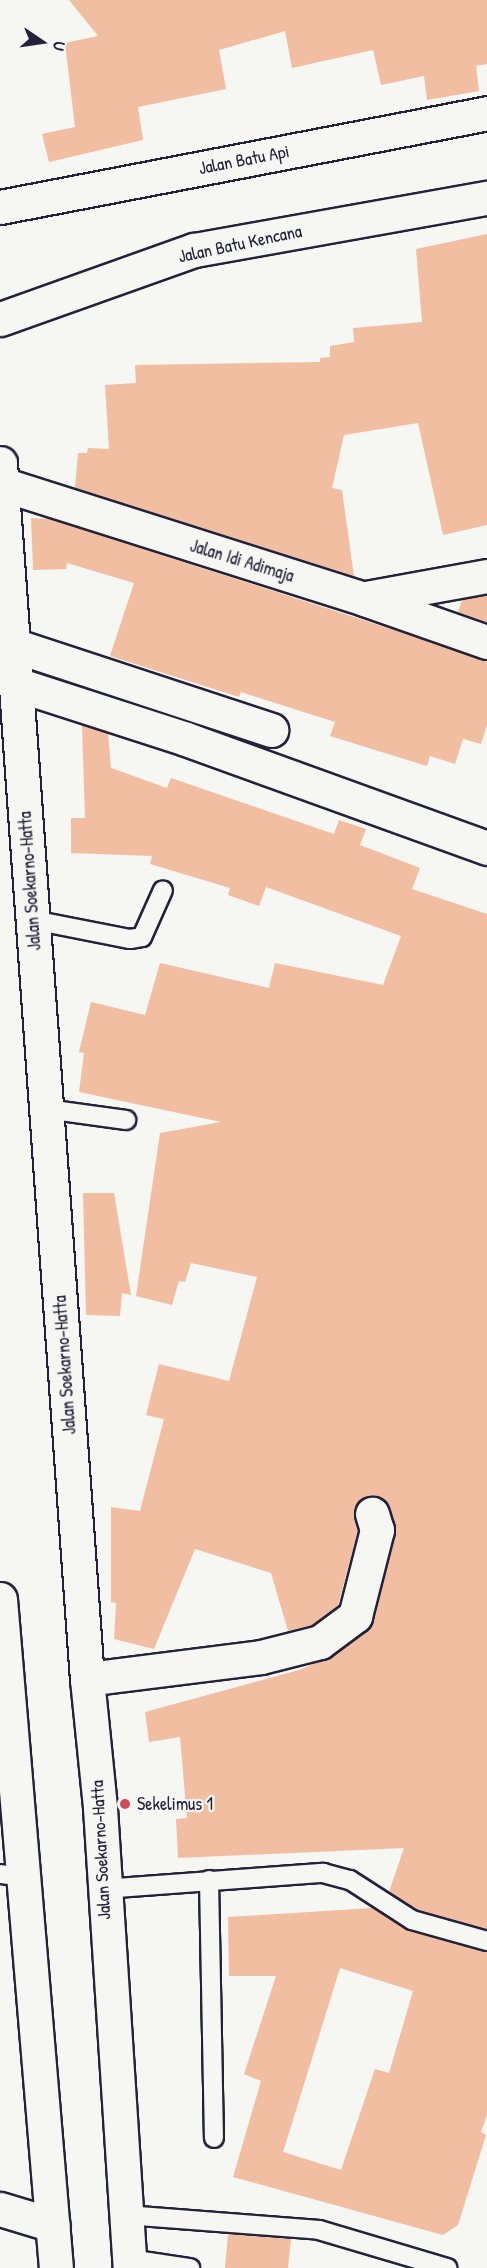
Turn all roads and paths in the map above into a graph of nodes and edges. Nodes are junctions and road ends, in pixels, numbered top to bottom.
1 (487, 113) edge
2 (487, 198) edge
3 (0, 207) edge
4 (0, 319) edge
5 (1, 473) edge
6 (487, 576) edge
7 (364, 599) junction
8 (487, 642) edge
9 (13, 645) junction
10 (16, 684) junction
11 (271, 730) dead end
12 (487, 848) edge
13 (163, 890) dead end
14 (33, 920) junction
15 (46, 1109) junction
16 (126, 1120) dead end
17 (372, 1514) dead end
18 (0, 1599) edge
19 (87, 1679) junction
20 (8, 1786) edge
21 (12, 1876) edge
22 (208, 1880) junction
23 (103, 1889) junction
24 (487, 1941) edge
25 (214, 2138) dead end
26 (0, 2209) edge
27 (126, 2215) junction
28 (53, 2225) junction
29 (130, 2263) edge
30 (56, 2268) edge
31 (190, 2268) edge
32 (447, 2268) edge

1 - 3 main road, Jalan Batu Api
2 - 4 main road, Jalan Batu Kencana
5 - 7 main road, Jalan Idi Adimaja
5 - 9 main road, Jalan Soekarno-Hatta
6 - 7 main road, Jalan Idi Adimaja
7 - 8 main road
9 - 10 main road, Jalan Soekarno-Hatta
9 - 11 main road
10 - 12 main road
10 - 14 main road, Jalan Soekarno-Hatta
13 - 14 lane
14 - 15 main road, Jalan Soekarno-Hatta
15 - 16 lane
15 - 19 main road, Jalan Soekarno-Hatta
17 - 19 main road
18 - 20 main road
19 - 23 main road, Jalan Soekarno-Hatta
20 - 21 main road
21 - 28 main road
22 - 23 lane
22 - 24 lane
22 - 25 lane
23 - 27 main road, Jalan Soekarno-Hatta
26 - 28 main road
27 - 29 main road, Jalan Soekarno-Hatta
27 - 32 lane
28 - 30 main road
29 - 31 lane

